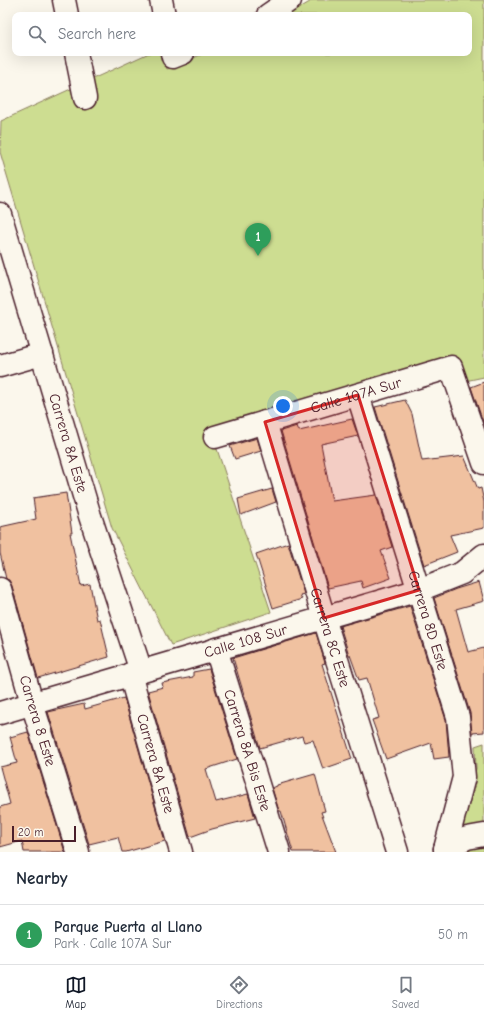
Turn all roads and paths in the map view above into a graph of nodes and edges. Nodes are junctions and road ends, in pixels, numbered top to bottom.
1 (64, 0) edge
2 (161, 0) edge
3 (260, 0) edge
4 (290, 0) edge
5 (66, 12) edge
6 (163, 12) edge
7 (264, 12) edge
8 (272, 12) edge
9 (77, 56) edge
10 (85, 98) dead end
11 (0, 214) edge
12 (42, 354) junction
13 (0, 366) edge
14 (358, 395) junction
15 (265, 422) junction
16 (215, 437) dead end
17 (484, 464) edge
18 (484, 555) edge
19 (0, 589) edge
20 (419, 590) junction
21 (324, 618) junction
22 (216, 649) junction
23 (135, 672) junction
24 (32, 703) junction
25 (0, 713) edge
26 (484, 835) edge
27 (78, 852) edge
28 (182, 852) edge
29 (280, 852) edge
30 (397, 852) edge

1 - 5 street
2 - 6 street
3 - 7 street
4 - 8 street
9 - 10 street
11 - 12 street, Carrera 8A Este
12 - 13 street
12 - 23 street, Carrera 8A Este
14 - 15 street, Calle 107A Sur
14 - 17 street, Calle 107A Sur
14 - 20 street, Carrera 8D Este
15 - 16 street, Calle 107A Sur
15 - 21 street, Carrera 8C Este
18 - 20 street, Calle 108 Sur
19 - 24 street, Carrera 8 Este
20 - 21 street, Calle 108 Sur
20 - 26 street, Carrera 8D Este
21 - 22 street, Calle 108 Sur
21 - 30 street, Carrera 8C Este
22 - 23 street, Calle 108 Sur
22 - 29 street, Carrera 8A Bis Este
23 - 24 street, Calle 108 Sur
23 - 28 street, Carrera 8A Este
24 - 25 street, Calle 108 Sur
24 - 27 street, Carrera 8 Este

